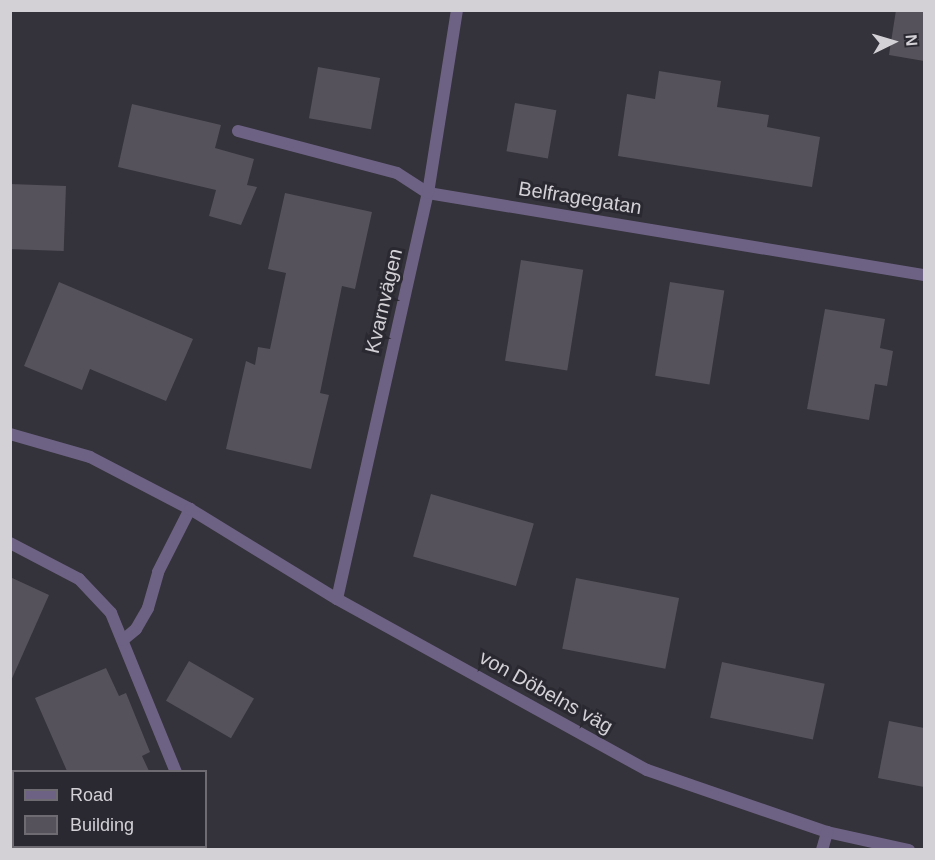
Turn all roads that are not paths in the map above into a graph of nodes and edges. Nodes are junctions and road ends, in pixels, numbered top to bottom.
1 (457, 10) edge
2 (238, 131) dead end
3 (428, 193) junction
4 (924, 275) edge
5 (10, 434) edge
6 (190, 509) junction
7 (10, 543) edge
8 (337, 599) junction
9 (123, 640) junction
10 (176, 770) edge
11 (827, 832) junction
12 (822, 849) edge
13 (909, 849) edge

1 - 3 street, Kvarnvägen
2 - 3 street, Belfragegatan
3 - 4 street, Belfragegatan
3 - 8 street, Kvarnvägen
5 - 6 street, von Döbelns väg
6 - 8 street, von Döbelns väg
6 - 9 street
7 - 9 street
8 - 11 street, von Döbelns väg
9 - 10 street
11 - 12 street
11 - 13 street, von Döbelns väg

